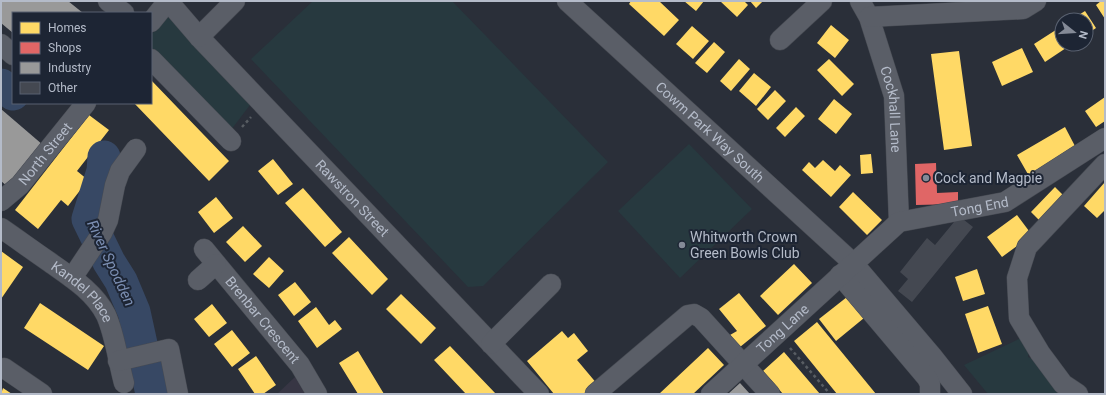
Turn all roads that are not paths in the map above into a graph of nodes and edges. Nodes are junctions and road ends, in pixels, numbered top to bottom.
1 (108, 1) edge
2 (168, 1) edge
3 (235, 1) edge
4 (567, 1) edge
5 (822, 1) edge
6 (1036, 1) edge
7 (864, 9) edge
8 (123, 12) edge
9 (152, 21) edge
10 (199, 37) junction
11 (780, 40) dead end
12 (1, 44) edge
13 (12, 54) edge
14 (152, 60) edge
15 (77, 106) edge
16 (1105, 138) edge
17 (231, 141) road end
18 (136, 149) dead end
19 (1105, 164) edge
20 (1, 201) edge
21 (899, 222) junction
22 (1, 228) edge
23 (847, 269) junction
24 (72, 278) junction
25 (198, 280) dead end
26 (551, 284) dead end
27 (491, 344) junction
28 (124, 360) junction
29 (744, 364) junction
30 (2, 365) edge
31 (124, 382) dead end
32 (42, 394) edge
33 (178, 394) edge
34 (318, 394) edge
35 (538, 394) edge
36 (595, 394) edge
37 (711, 394) edge
38 (770, 394) edge
39 (930, 394) edge
40 (962, 394) edge
41 (1078, 394) edge

1 - 8 street
2 - 9 street
2 - 10 street, Rawstron Street
3 - 10 street
4 - 23 street, Cowm Park Way South
5 - 11 street
6 - 7 street
7 - 21 street, Cockhall Lane
10 - 27 street, Rawstron Street
12 - 13 street
14 - 17 street
15 - 20 street, North Street
16 - 21 street, Tong End
18 - 24 street
19 - 41 street
21 - 23 street
22 - 24 street, Kandel Place
23 - 29 street, Tong Lane
23 - 39 street
23 - 40 street
24 - 28 street, Kandel Place
25 - 34 street, Brenbar Crescent
26 - 27 street
27 - 35 street, Rawstron Street
28 - 31 street, Kandel Place
28 - 33 street
29 - 36 street
29 - 37 street, Tong Lane
29 - 38 street
30 - 32 street

